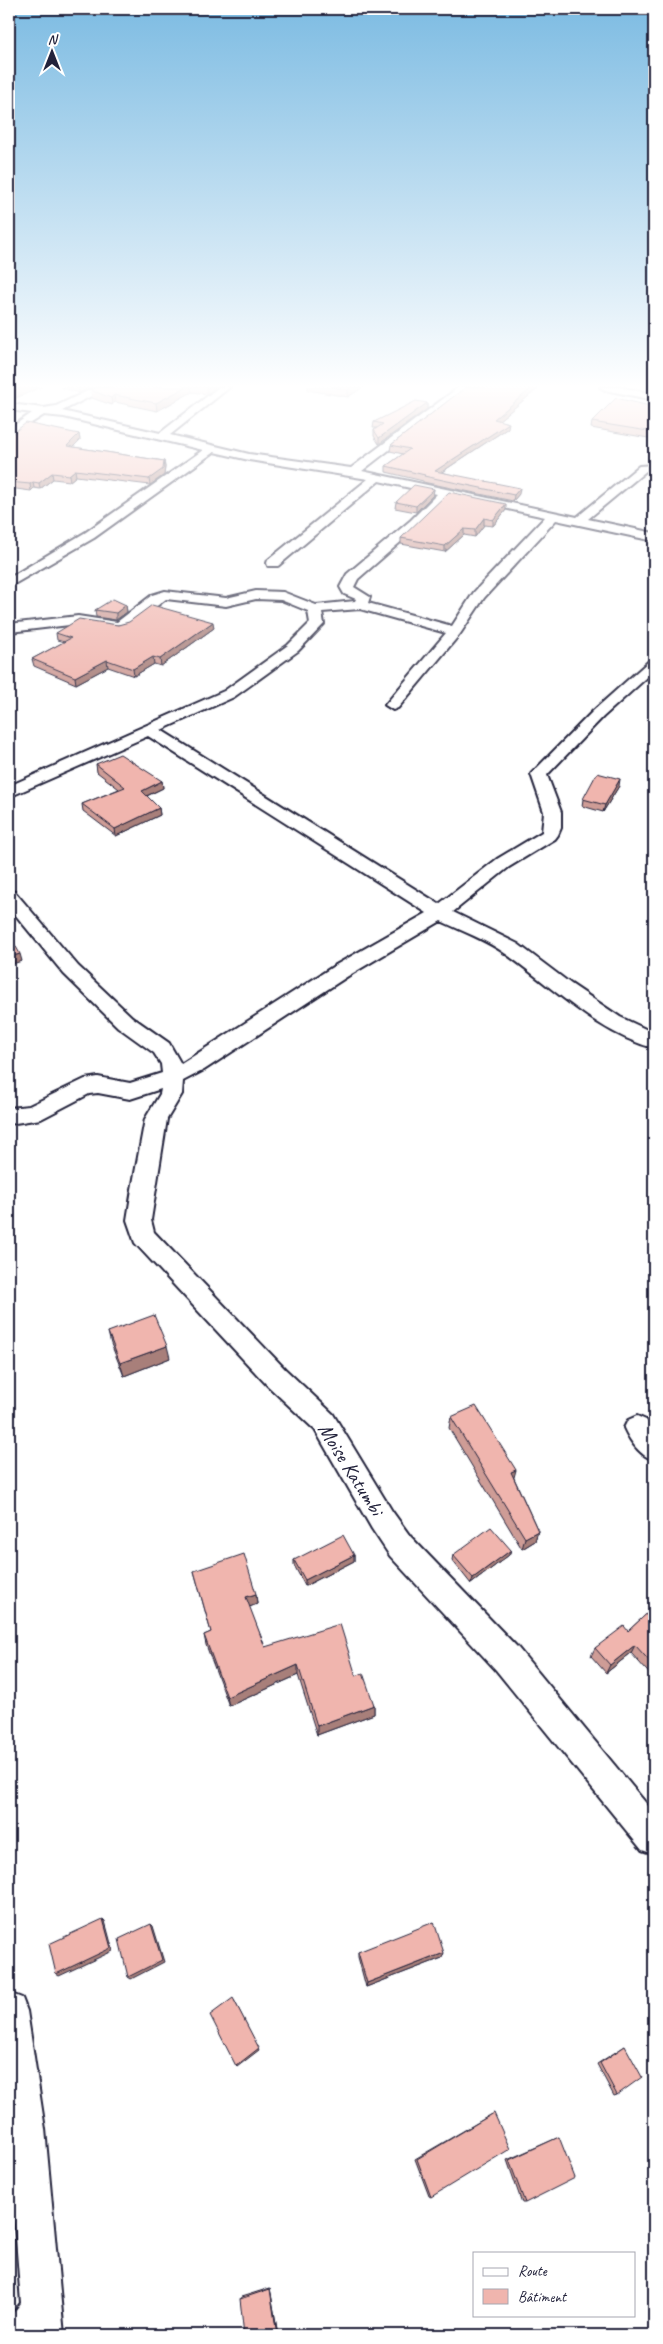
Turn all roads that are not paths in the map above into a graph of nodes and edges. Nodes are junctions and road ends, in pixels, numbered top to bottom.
1 (145, 496) edge
2 (354, 496) edge
3 (441, 496) edge
4 (466, 496) edge
5 (609, 496) edge
6 (554, 515) junction
7 (580, 520) junction
8 (654, 537) edge
9 (273, 563) dead end
10 (9, 584) edge
11 (360, 605) junction
12 (314, 609) junction
13 (9, 629) edge
14 (455, 630) junction
15 (654, 664) edge
16 (393, 705) dead end
17 (150, 730) junction
18 (9, 792) edge
19 (9, 896) edge
20 (440, 913) junction
21 (651, 1034) edge
22 (173, 1077) junction
23 (9, 1116) edge
24 (654, 1838) edge
25 (9, 2011) edge
26 (36, 2326) edge

1 - 10 street
2 - 9 street
3 - 11 street
4 - 6 street
5 - 7 street
6 - 7 street
6 - 14 street
7 - 8 street
11 - 12 street
11 - 14 street
12 - 13 street
12 - 17 street
14 - 16 street
15 - 20 street
17 - 18 street
17 - 20 street
19 - 22 street
20 - 21 street
20 - 22 street
22 - 23 street
22 - 24 street, Moise Katumbi
25 - 26 street

